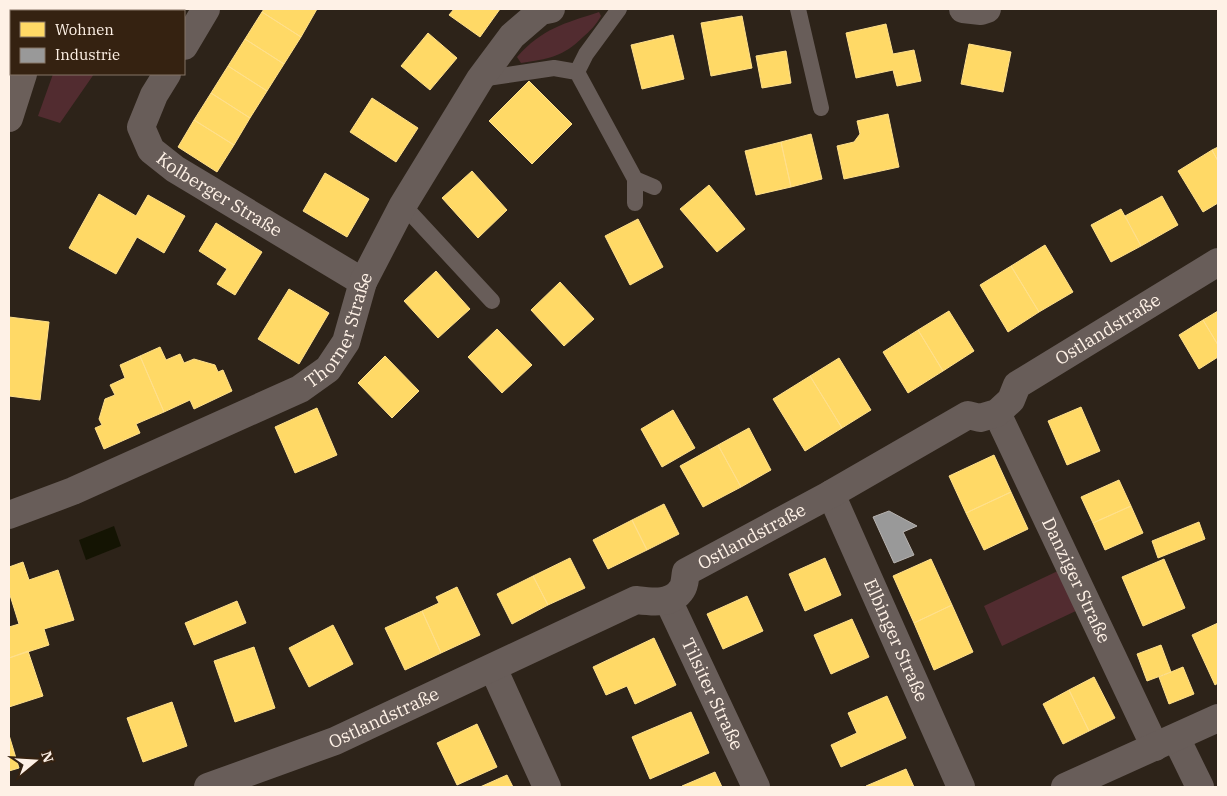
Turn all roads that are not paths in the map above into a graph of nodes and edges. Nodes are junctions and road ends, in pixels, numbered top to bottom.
1 (206, 9) edge
2 (551, 9) edge
3 (619, 9) edge
4 (798, 9) edge
5 (963, 9) edge
6 (987, 9) edge
7 (185, 44) edge
8 (577, 72) junction
9 (23, 75) edge
10 (166, 75) edge
11 (480, 79) junction
12 (821, 108) dead end
13 (9, 118) edge
14 (635, 178) junction
15 (654, 187) dead end
16 (634, 203) dead end
17 (403, 205) junction
18 (1218, 262) edge
19 (362, 282) junction
20 (492, 301) dead end
21 (997, 413) junction
22 (831, 494) junction
23 (9, 515) edge
24 (668, 600) junction
25 (493, 668) junction
26 (1218, 718) edge
27 (1166, 743) junction
28 (208, 787) edge
29 (548, 787) edge
30 (756, 787) edge
31 (961, 787) edge
32 (1065, 787) edge
33 (1200, 787) edge

1 - 7 street
2 - 11 street, Thorner Straße
3 - 8 lane
4 - 12 lane
5 - 6 street
8 - 11 lane
8 - 14 lane
9 - 13 street
10 - 19 street, Kolberger Straße
11 - 17 street, Thorner Straße
14 - 15 lane
14 - 16 lane
17 - 19 street, Thorner Straße
17 - 20 lane
18 - 21 street, Ostlandstraße
19 - 23 street, Thorner Straße
21 - 22 street, Ostlandstraße
21 - 27 street, Danziger Straße
22 - 24 street, Ostlandstraße
22 - 31 street, Elbinger Straße
24 - 25 street, Ostlandstraße
24 - 30 street, Tilsiter Straße
25 - 28 street, Ostlandstraße
25 - 29 street
26 - 27 street
27 - 32 street
27 - 33 street, Danziger Straße

